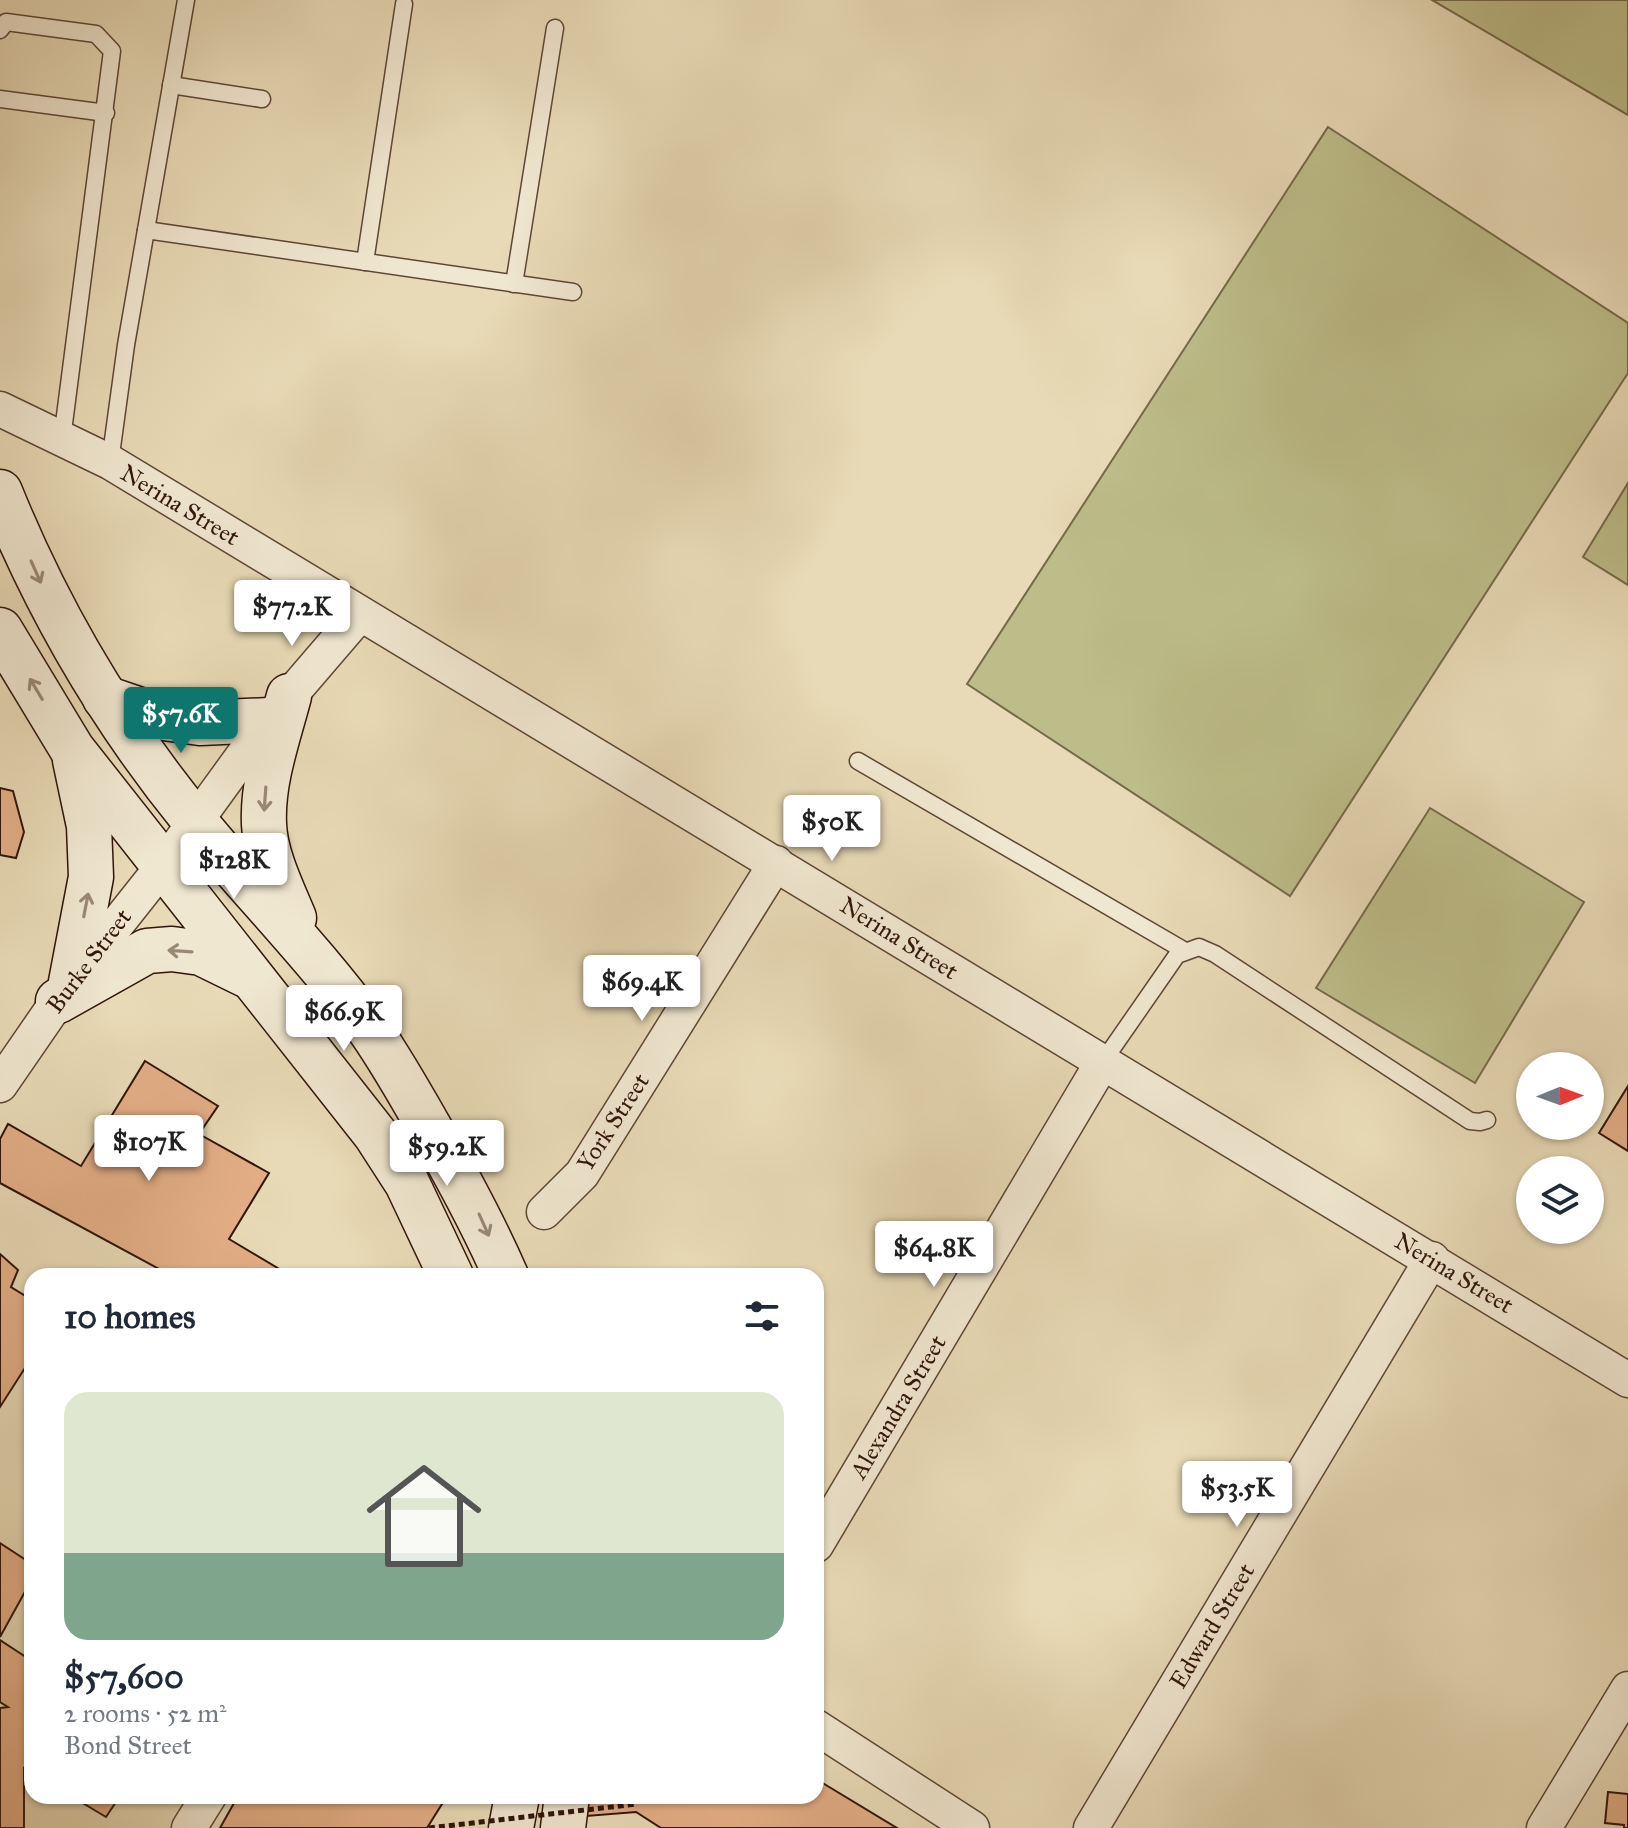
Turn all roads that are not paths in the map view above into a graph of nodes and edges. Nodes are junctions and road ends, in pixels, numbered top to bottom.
1 (186, 0) edge
2 (404, 4) dead end
3 (555, 28) dead end
4 (0, 30) edge
5 (171, 85) junction
6 (0, 99) edge
7 (262, 99) dead end
8 (106, 113) junction
9 (146, 230) junction
10 (365, 262) junction
11 (514, 284) junction
12 (573, 292) dead end
13 (0, 409) edge
14 (62, 439) junction
15 (110, 462) junction
16 (0, 492) edge
17 (360, 614) junction
18 (0, 630) edge
19 (105, 698) junction
20 (279, 708) junction
21 (72, 749) junction
22 (858, 761) dead end
23 (195, 822) junction
24 (776, 863) junction
25 (163, 866) junction
26 (305, 946) junction
27 (1185, 951) junction
28 (252, 978) junction
29 (64, 992) junction
30 (1102, 1063) junction
31 (0, 1085) edge
32 (1487, 1120) dead end
33 (544, 1212) dead end
34 (1432, 1259) junction
35 (447, 1268) edge
36 (502, 1268) edge
37 (1628, 1380) edge
38 (824, 1532) edge
39 (1628, 1689) edge
40 (824, 1732) edge
41 (204, 1804) edge
42 (516, 1804) edge
43 (566, 1804) edge
44 (189, 1828) edge
45 (511, 1828) edge
46 (563, 1828) edge
47 (972, 1828) edge
48 (1091, 1828) edge
49 (1544, 1828) edge

1 - 5 lane
2 - 10 lane
3 - 11 lane
4 - 8 lane
5 - 7 lane
5 - 9 lane
6 - 8 lane
8 - 14 lane
9 - 10 lane
9 - 15 lane
10 - 11 lane
11 - 12 lane
13 - 14 street, Nerina Street
14 - 15 street, Nerina Street
15 - 17 street, Nerina Street
16 -> 19 street
17 - 20 street, Burke Street
17 - 24 street, Nerina Street
21 -> 18 street
19 - 20 street
19 - 23 street
20 - 23 street, Burke Street
20 -> 26 street
21 - 25 street
29 -> 21 street
22 - 27 lane
23 - 25 street, Burke Street
23 - 26 street
24 - 30 street, Nerina Street
24 - 33 street, York Street
25 - 28 street
25 - 29 street, Burke Street
26 -> 36 street
27 - 30 lane
27 - 32 lane
28 -> 29 street
28 - 35 street
29 - 31 street, Burke Street
30 - 34 street, Nerina Street
30 - 38 street, Alexandra Street
34 - 37 street, Nerina Street
34 - 48 street, Edward Street
39 - 49 street
40 - 47 street
41 - 44 street
42 - 45 street
43 - 46 street

